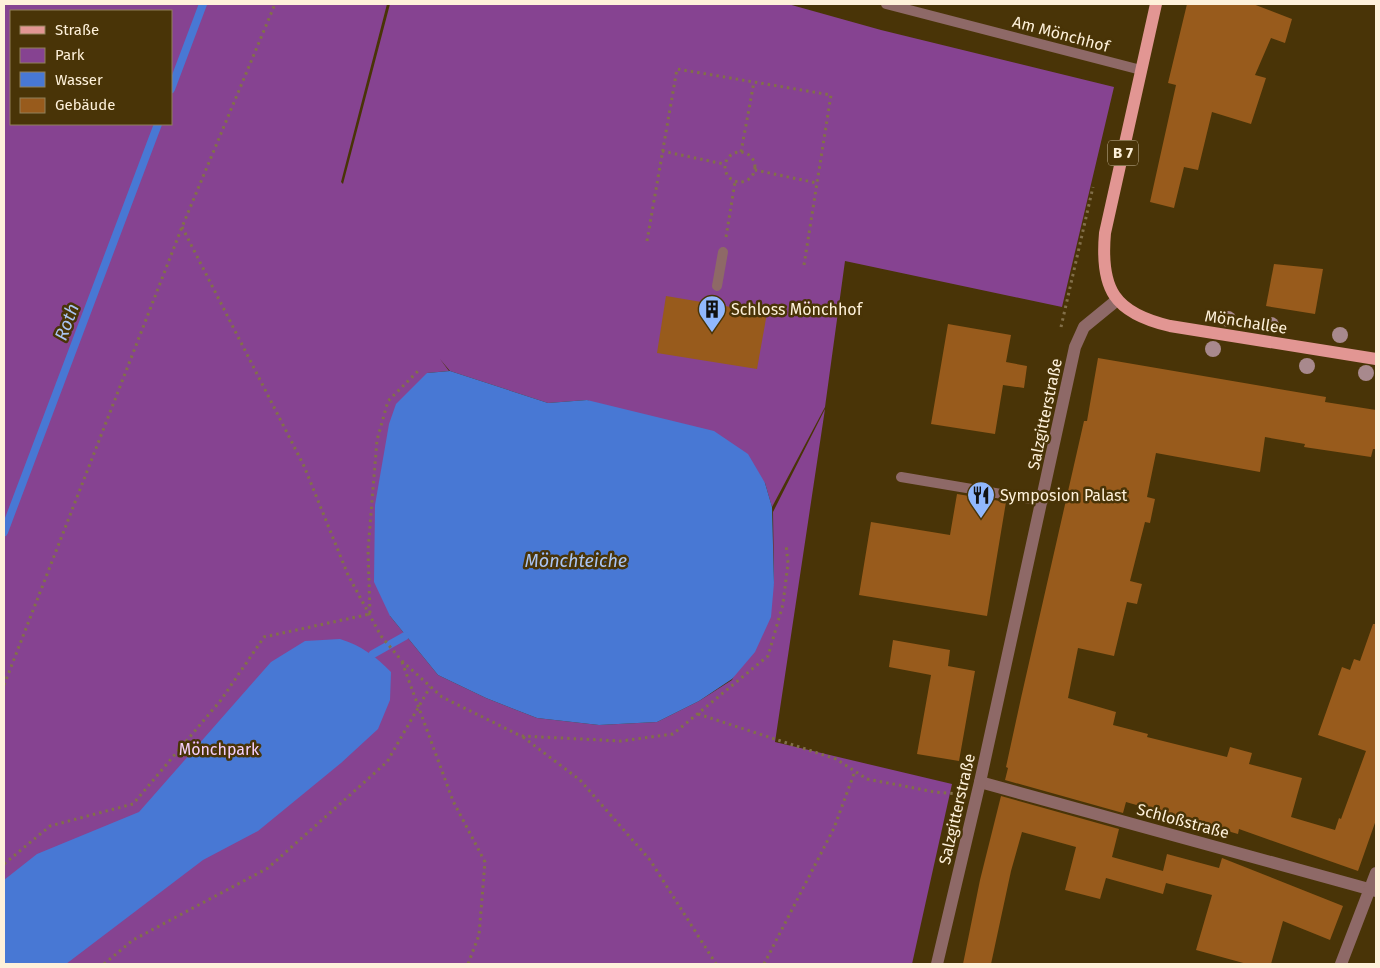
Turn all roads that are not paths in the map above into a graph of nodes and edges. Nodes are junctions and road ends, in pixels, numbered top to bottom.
1 (886, 4) edge
2 (1156, 4) edge
3 (1141, 70) junction
4 (723, 252) road end
5 (718, 286) dead end
6 (1117, 300) junction
7 (1376, 359) edge
8 (901, 477) dead end
9 (1043, 501) junction
10 (980, 782) junction
11 (1376, 873) edge
12 (1373, 890) edge
13 (937, 964) edge
14 (1341, 964) edge

1 - 3 lane, Am Mönchhof
2 - 3 main road, B 7
3 - 6 main road, B 7
4 - 5 lane
6 - 7 main road, Mönchallee / B 7
6 - 9 street, Salzgitterstraße
8 - 9 lane
9 - 10 street, Salzgitterstraße
10 - 12 street, Schloßstraße
10 - 13 street, Salzgitterstraße
11 - 12 street
12 - 14 street

